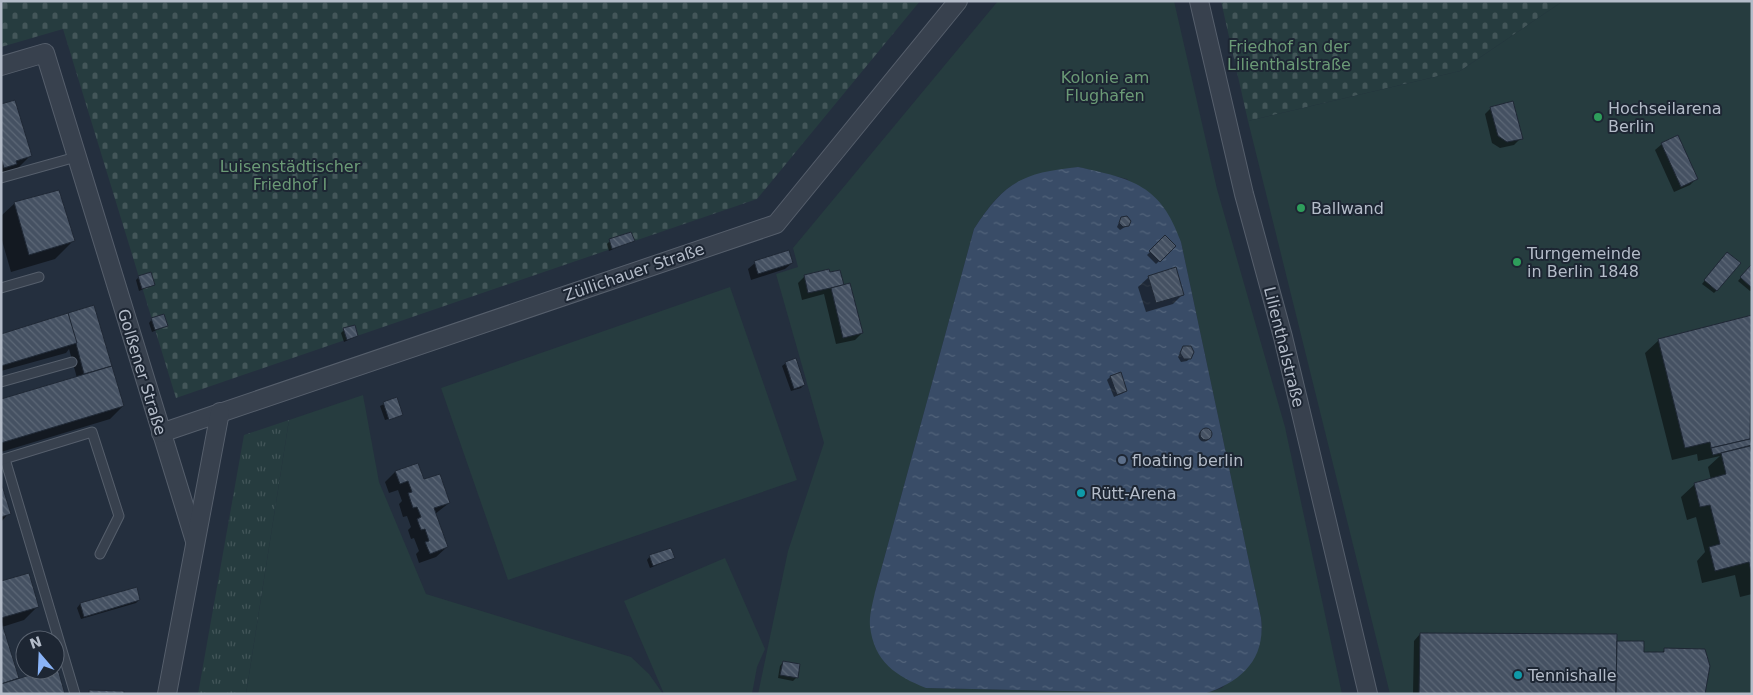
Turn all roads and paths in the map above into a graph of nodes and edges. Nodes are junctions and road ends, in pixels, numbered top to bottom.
1 (958, 1) edge
2 (1199, 1) edge
3 (1, 66) edge
4 (76, 157) junction
5 (1, 178) edge
6 (39, 277) dead end
7 (1, 288) edge
8 (72, 362) dead end
9 (1, 382) edge
10 (220, 412) junction
11 (161, 433) junction
12 (3, 459) edge
13 (195, 541) junction
14 (100, 554) dead end
15 (75, 694) edge
16 (167, 694) edge
17 (1368, 694) edge

1 - 10 street, Züllichauer Straße
2 - 17 street, Lilienthalstraße
3 - 4 street, Golßener Straße
4 - 5 lane
4 - 11 street, Golßener Straße
6 - 7 lane
8 - 9 lane
10 - 11 street, Züllichauer Straße
10 - 13 street
11 - 13 street, Golßener Straße
12 - 14 lane
12 - 15 lane
13 - 16 street, Golßener Straße

